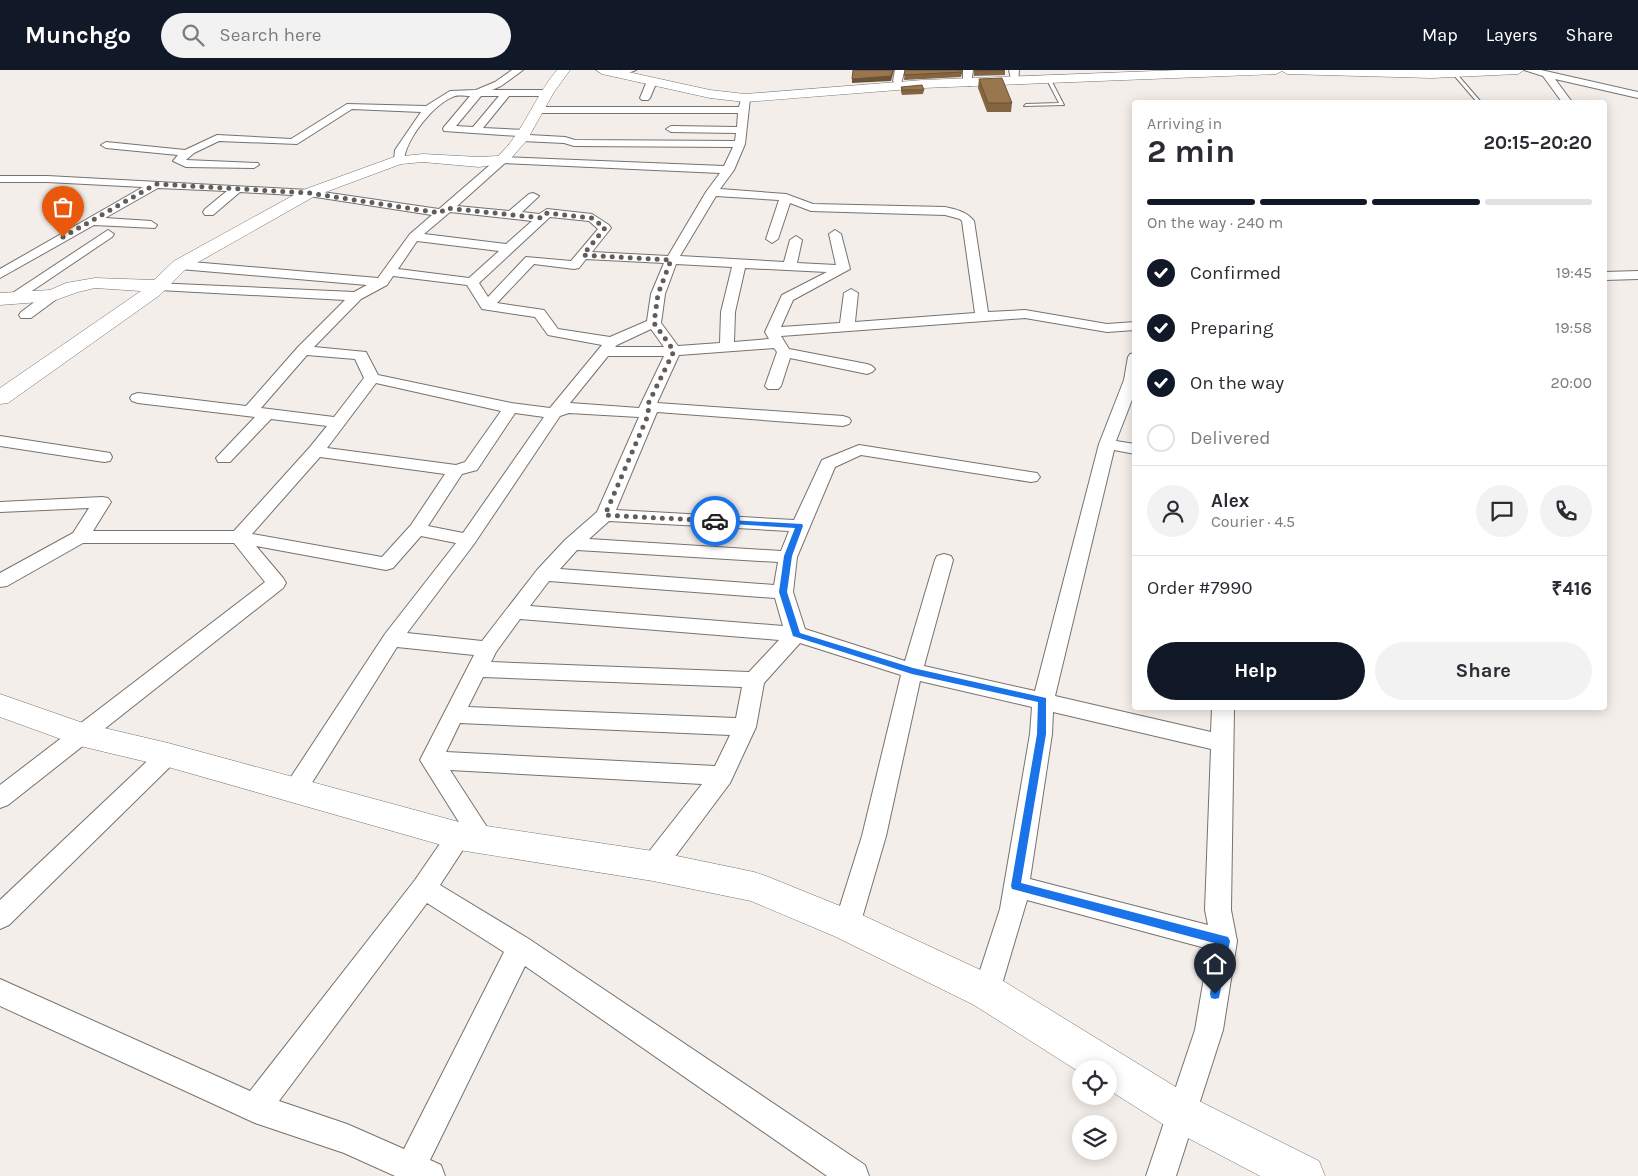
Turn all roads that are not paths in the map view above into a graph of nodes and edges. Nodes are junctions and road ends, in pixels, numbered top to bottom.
1 (518, 70) edge
2 (564, 70) edge
3 (602, 70) edge
4 (631, 70) edge
5 (900, 70) edge
6 (1276, 70) edge
7 (1287, 70) edge
8 (1302, 70) edge
9 (1518, 70) edge
10 (1529, 70) edge
11 (1346, 71) edge
12 (618, 74) junction
13 (1454, 74) junction
14 (968, 76) edge
15 (1015, 76) edge
16 (1548, 76) junction
17 (1050, 80) junction
18 (652, 81) junction
19 (898, 81) dead end
20 (478, 93) junction
21 (506, 93) junction
22 (546, 93) junction
23 (1638, 95) edge
24 (645, 98) dead end
25 (1477, 100) edge
26 (1566, 100) edge
27 (744, 104) junction
28 (1026, 105) dead end
29 (428, 109) junction
30 (537, 110) junction
31 (571, 127) dead end
32 (671, 129) dead end
33 (475, 131) junction
34 (523, 136) junction
35 (741, 137) junction
36 (564, 140) junction
37 (106, 145) dead end
38 (187, 158) junction
39 (399, 160) junction
40 (502, 160) junction
41 (254, 165) dead end
42 (728, 170) junction
43 (110, 172) dead end
44 (0, 179) edge
45 (95, 180) junction
46 (156, 184) junction
47 (238, 188) junction
48 (712, 192) junction
49 (309, 193) junction
50 (532, 196) dead end
51 (786, 197) junction
52 (443, 210) junction
53 (209, 212) dead end
54 (513, 214) junction
55 (542, 218) junction
56 (91, 221) junction
57 (151, 226) dead end
58 (835, 234) dead end
59 (63, 237) junction
60 (414, 238) junction
61 (772, 239) dead end
62 (796, 240) dead end
63 (509, 248) junction
64 (583, 255) junction
65 (671, 260) junction
66 (180, 265) junction
67 (739, 265) junction
68 (790, 266) junction
69 (843, 269) junction
70 (0, 274) edge
71 (1638, 275) edge
72 (1607, 276) edge
73 (387, 277) junction
74 (472, 282) junction
75 (159, 286) junction
76 (851, 293) dead end
77 (53, 295) junction
78 (356, 296) junction
79 (6, 298) edge
80 (487, 306) junction
81 (26, 315) dead end
82 (982, 317) junction
83 (654, 323) junction
84 (881, 325) junction
85 (1132, 326) edge
86 (847, 328) junction
87 (880, 342) dead end
88 (778, 343) junction
89 (608, 347) junction
90 (727, 347) junction
91 (303, 350) junction
92 (674, 351) junction
93 (867, 369) dead end
94 (372, 378) junction
95 (1132, 382) edge
96 (773, 386) dead end
97 (0, 398) edge
98 (138, 398) dead end
99 (511, 408) junction
100 (648, 410) junction
101 (250, 412) junction
102 (268, 413) junction
103 (554, 413) junction
104 (843, 421) dead end
105 (337, 422) junction
106 (0, 440) edge
107 (1107, 444) junction
108 (1132, 448) edge
109 (316, 451) junction
110 (104, 456) dead end
111 (224, 458) dead end
112 (456, 470) junction
113 (1031, 476) dead end
114 (0, 507) edge
115 (605, 515) junction
116 (800, 526) junction
117 (417, 529) junction
118 (80, 537) junction
119 (239, 537) junction
120 (468, 540) junction
121 (572, 544) junction
122 (788, 556) junction
123 (944, 560) dead end
124 (544, 574) junction
125 (0, 581) edge
126 (783, 592) junction
127 (514, 612) junction
128 (796, 634) junction
129 (392, 639) junction
130 (487, 649) junction
131 (477, 669) junction
132 (912, 671) junction
133 (754, 680) junction
134 (1043, 700) junction
135 (0, 705) edge
136 (1223, 710) edge
137 (455, 714) junction
138 (745, 727) junction
139 (80, 734) junction
140 (1223, 743) junction
141 (168, 755) junction
142 (432, 760) junction
143 (722, 776) junction
144 (295, 790) junction
145 (0, 798) edge
146 (471, 839) junction
147 (654, 866) junction
148 (1016, 886) junction
149 (424, 888) junction
150 (0, 917) edge
151 (848, 925) junction
152 (1224, 941) junction
153 (520, 948) junction
154 (0, 992) edge
155 (987, 992) junction
156 (254, 1108) junction
157 (1183, 1114) junction
158 (420, 1171) edge
159 (854, 1176) edge
160 (1161, 1176) edge
161 (1304, 1176) edge

1 - 20 street
2 - 22 street
3 - 12 street
4 - 12 street
5 - 19 street
6 - 17 street
7 - 8 street
8 - 11 street
9 - 13 street
10 - 16 street
11 - 13 street
12 - 18 street
13 - 25 lane
14 - 15 street
14 - 27 street
15 - 17 street
16 - 23 street
16 - 26 street
17 - 28 lane
18 - 24 street
18 - 27 street
20 - 21 street
20 - 29 street
20 - 33 street
21 - 22 street
21 - 33 street
22 - 30 street
27 - 30 street
27 - 35 street
29 - 38 street
29 - 39 street
30 - 34 street
31 - 36 street
32 - 35 street
33 - 34 street
34 - 36 street
34 - 40 street
35 - 36 street
35 - 42 street
37 - 38 street
38 - 41 street
38 - 46 street
39 - 40 street
39 - 49 street
40 - 42 street
40 - 52 street
42 - 48 street
43 - 45 street
44 - 45 street
45 - 46 street
46 - 47 street
46 - 56 street
47 - 49 street
47 - 53 street
48 - 51 street
48 - 65 street
49 - 52 street
49 - 66 street
50 - 54 street
51 - 61 street
51 - 82 street
52 - 54 street
52 - 60 street
54 - 55 street
55 - 63 street
55 - 64 street
56 - 57 street
56 - 59 street
58 - 69 street
59 - 70 street
59 - 79 street
60 - 63 street
60 - 73 street
62 - 68 street
63 - 74 street
64 - 65 street
64 - 80 street
65 - 67 street
65 - 83 street
66 - 73 street
66 - 75 street
67 - 68 street
67 - 90 street
68 - 69 street
69 - 88 street
71 - 72 street
73 - 74 street
73 - 78 street
74 - 80 street
75 - 77 street
75 - 78 street
75 - 97 street
76 - 86 street
77 - 79 street
77 - 81 street
78 - 91 street
80 - 89 street
82 - 84 street
82 - 85 street
83 - 89 street
83 - 92 street
84 - 86 street
84 - 87 street
86 - 88 street
88 - 90 street
88 - 93 street
88 - 96 street
89 - 92 street
89 - 103 street
90 - 92 street
91 - 94 street
91 - 101 street
92 - 100 street
94 - 99 street
94 - 105 street
95 - 107 street
98 - 101 street
99 - 103 street
99 - 112 street
100 - 103 street
100 - 104 street
100 - 115 street
101 - 102 street
102 - 105 street
102 - 111 street
103 - 120 street
105 - 109 street
106 - 110 street
107 - 108 street
107 - 134 street
109 - 112 street
109 - 119 street
112 - 117 street
113 - 116 street
114 - 118 street
115 - 116 street
115 - 121 street
116 - 122 street
117 - 119 street
117 - 120 street
118 - 119 street
118 - 125 street
119 - 139 street
120 - 129 street
121 - 122 street
121 - 124 street
122 - 126 street
123 - 132 street
124 - 126 street
124 - 127 street
126 - 128 street
127 - 128 street
127 - 130 street
128 - 132 street
128 - 133 street
129 - 130 street
129 - 144 street
130 - 131 street
131 - 133 street
131 - 137 street
132 - 134 street
132 - 151 street
133 - 138 street
134 - 140 street
134 - 148 street
135 - 139 street
136 - 140 street
137 - 138 street
137 - 142 street
138 - 143 street
139 - 141 street
139 - 145 street
140 - 152 street
141 - 144 street
141 - 150 street
142 - 143 street
142 - 146 street
143 - 147 street
144 - 146 street
146 - 147 street
146 - 149 street
147 - 151 street
148 - 152 street
148 - 155 street
149 - 153 street
149 - 156 street
151 - 155 street
152 - 157 street
153 - 158 street
153 - 159 street
154 - 156 street
155 - 157 street
156 - 158 street
157 - 160 street
157 - 161 street

